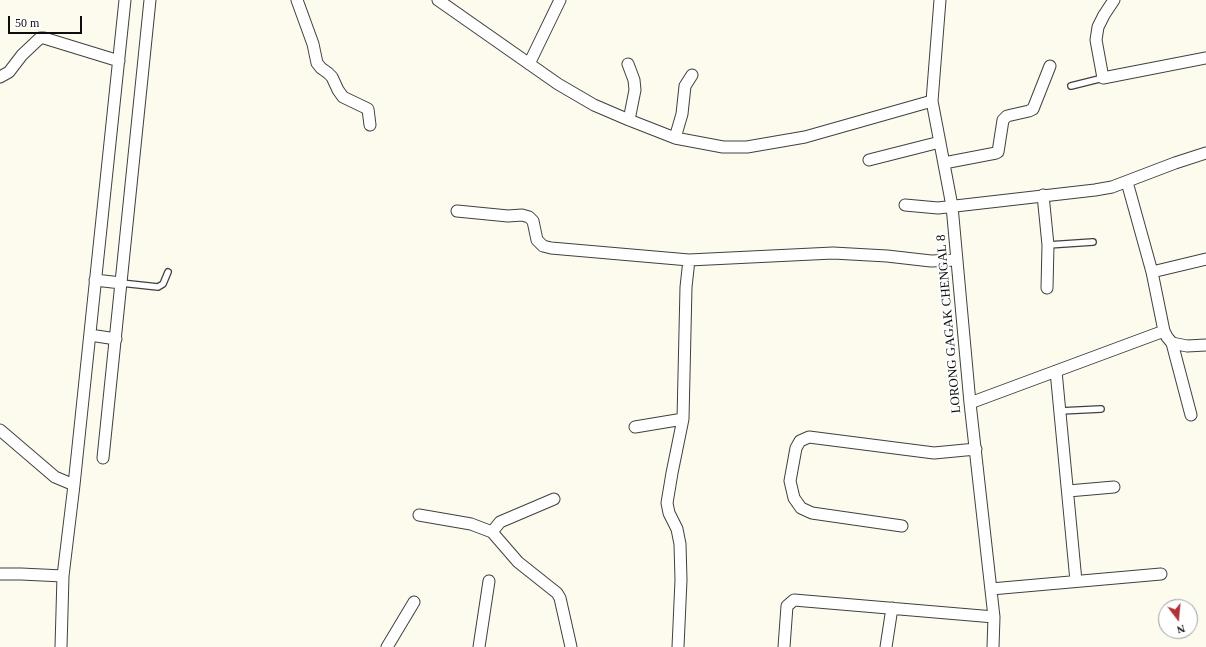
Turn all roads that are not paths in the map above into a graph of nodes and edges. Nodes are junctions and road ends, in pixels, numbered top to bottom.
1 (125, 0) edge
2 (150, 0) edge
3 (297, 0) edge
4 (438, 0) edge
5 (560, 0) edge
6 (940, 0) edge
7 (1114, 0) edge
8 (1206, 58) edge
9 (119, 60) junction
10 (530, 64) junction
11 (628, 64) dead end
12 (1050, 66) dead end
13 (692, 75) dead end
14 (0, 77) edge
15 (1103, 78) junction
16 (1071, 86) dead end
17 (932, 101) junction
18 (629, 120) junction
19 (370, 125) dead end
20 (675, 138) junction
21 (940, 142) junction
22 (1206, 153) edge
23 (869, 160) dead end
24 (944, 163) junction
25 (1127, 182) junction
26 (1042, 195) junction
27 (905, 205) dead end
28 (952, 206) junction
29 (457, 211) dead end
30 (1093, 242) dead end
31 (1048, 245) junction
32 (1206, 259) edge
33 (689, 260) junction
34 (957, 260) junction
35 (168, 272) dead end
36 (1152, 272) junction
37 (96, 280) junction
38 (121, 283) junction
39 (1047, 288) dead end
40 (1164, 331) junction
41 (90, 335) junction
42 (116, 339) junction
43 (1172, 344) junction
44 (1206, 345) edge
45 (1056, 371) junction
46 (970, 403) junction
47 (1101, 409) dead end
48 (1060, 411) junction
49 (1191, 415) dead end
50 (683, 419) junction
51 (635, 427) dead end
52 (0, 430) edge
53 (976, 450) junction
54 (103, 458) dead end
55 (74, 485) junction
56 (1114, 487) dead end
57 (1068, 491) junction
58 (554, 499) dead end
59 (418, 515) dead end
60 (902, 526) dead end
61 (492, 532) junction
62 (0, 574) edge
63 (1161, 574) dead end
64 (63, 576) junction
65 (490, 581) dead end
66 (1076, 581) junction
67 (991, 589) junction
68 (414, 602) dead end
69 (892, 608) junction
70 (994, 617) junction
71 (61, 647) edge
72 (387, 647) edge
73 (479, 647) edge
74 (571, 647) edge
75 (678, 647) edge
76 (784, 647) edge
77 (886, 647) edge
78 (993, 647) edge

1 - 9 street
2 - 38 street
3 - 19 street
4 - 10 street
5 - 10 street
6 - 17 street, LORONG GAGAK CHENGAL 8
7 - 15 street
8 - 15 street
9 - 14 street
9 - 37 street
10 - 18 street
11 - 18 street
12 - 24 street
13 - 20 street
15 - 16 lane
17 - 20 street
17 - 21 street, LORONG GAGAK CHENGAL 8
18 - 20 street
21 - 23 street
21 - 24 street, LORONG GAGAK CHENGAL 8
22 - 25 street
24 - 28 street, LORONG GAGAK CHENGAL 8
25 - 26 street
25 - 36 street
26 - 28 street
26 - 31 street
27 - 28 street
28 - 34 street, LORONG GAGAK CHENGAL 8
29 - 33 street
30 - 31 lane
31 - 39 street
32 - 36 street
33 - 34 street
33 - 50 street
34 - 46 street, LORONG GAGAK CHENGAL 8
35 - 38 lane
36 - 40 street
37 - 38 street
37 - 41 street
38 - 42 street
40 - 43 street
40 - 45 street
41 - 42 street
41 - 55 street
42 - 54 street
43 - 44 street
43 - 49 street
45 - 46 street
45 - 48 street
46 - 53 street, LORONG GAGAK CHENGAL 8
47 - 48 lane
48 - 57 street
50 - 51 street
50 - 75 street
52 - 55 street
53 - 60 street
53 - 67 street, LORONG GAGAK CHENGAL 8
55 - 64 street
56 - 57 street
57 - 66 street
58 - 61 street
59 - 61 street
61 - 74 street
62 - 64 street
63 - 66 street
64 - 71 street
65 - 73 street
66 - 67 street
67 - 70 street, LORONG GAGAK CHENGAL 8
68 - 72 street
69 - 70 street
69 - 76 street
69 - 77 street
70 - 78 street, LORONG GAGAK CHENGAL 8

